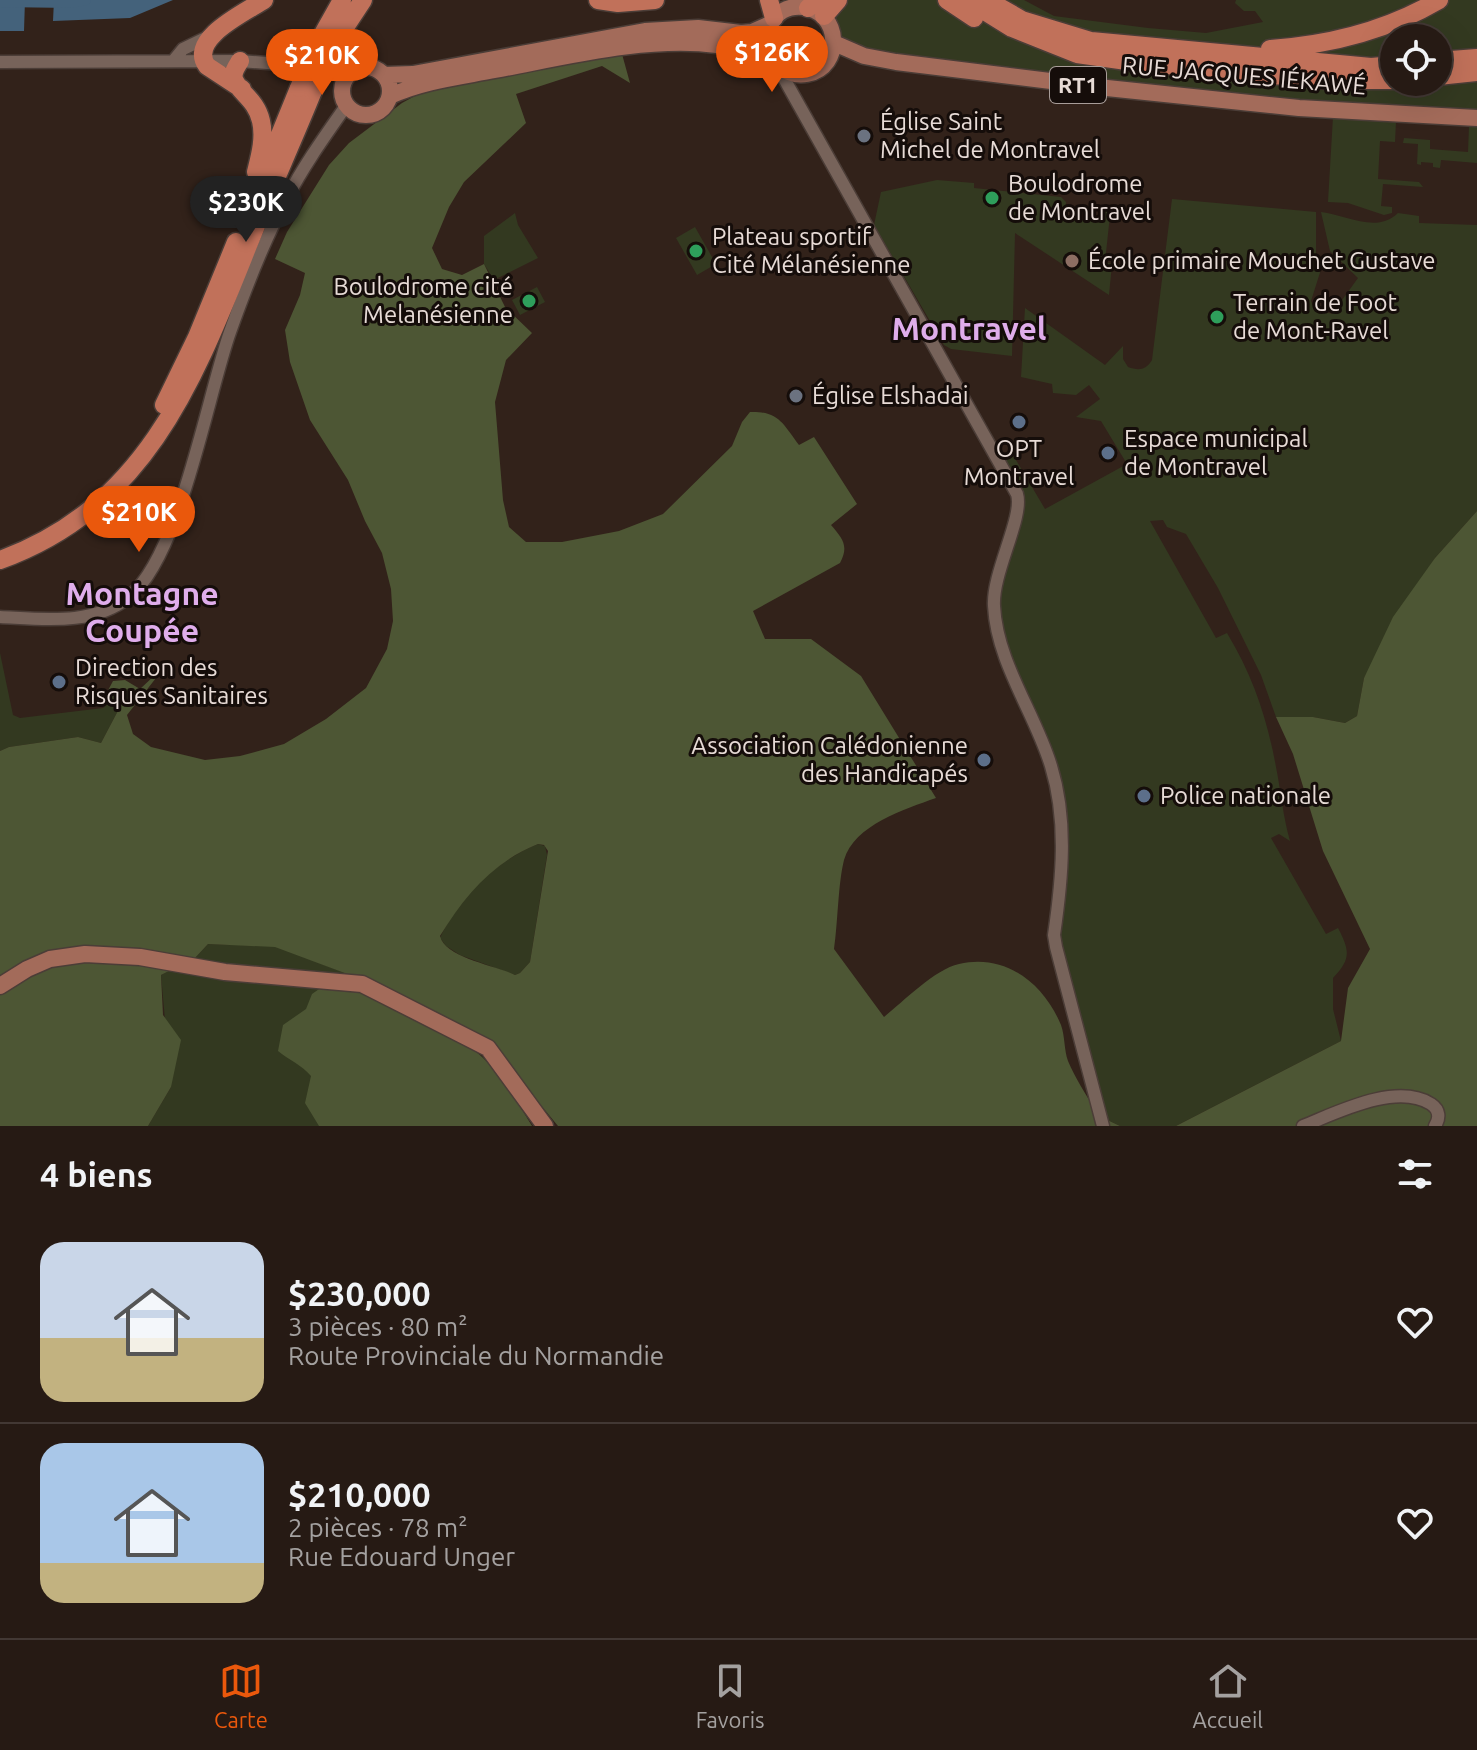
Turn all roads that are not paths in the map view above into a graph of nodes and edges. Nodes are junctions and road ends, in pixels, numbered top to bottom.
1 (264, 0) edge
2 (342, 0) edge
3 (363, 0) edge
4 (371, 0) edge
5 (598, 0) edge
6 (655, 0) edge
7 (838, 0) edge
8 (947, 0) edge
9 (967, 0) edge
10 (987, 0) edge
11 (1439, 0) edge
12 (808, 6) edge
13 (771, 14) edge
14 (210, 36) junction
15 (331, 40) junction
16 (834, 43) junction
17 (1046, 43) junction
18 (1187, 51) junction
19 (864, 56) junction
20 (1477, 58) edge
21 (174, 60) junction
22 (1452, 60) edge
23 (203, 61) junction
24 (240, 61) junction
25 (0, 62) edge
26 (827, 62) junction
27 (774, 63) junction
28 (1380, 66) edge
29 (1477, 72) edge
30 (811, 73) junction
31 (347, 75) junction
32 (384, 75) junction
33 (1452, 75) edge
34 (1380, 81) edge
35 (306, 89) junction
36 (244, 90) junction
37 (390, 96) junction
38 (798, 102) junction
39 (346, 106) junction
40 (1477, 118) edge
41 (245, 221) junction
42 (0, 549) edge
43 (0, 560) edge
44 (0, 617) edge
45 (0, 986) edge
46 (545, 1126) edge
47 (1103, 1126) edge
48 (1303, 1126) edge
49 (1435, 1126) edge

1 - 14 highway
2 - 15 highway
3 - 15 highway
4 - 15 highway
5 - 6 highway
7 - 12 highway
8 - 17 highway
9 - 17 highway
10 - 18 highway
11 - 18 highway
12 - 13 main road
12 - 16 main road
13 - 27 main road
13 - 32 main road
14 - 21 street
14 - 23 highway
15 - 35 highway, bridge
16 - 19 main road, RUE JACQUES IÉKAWÉ / RT1
16 - 26 main road
17 - 34 highway
18 - 28 highway
19 - 26 main road, RUE JACQUES IÉKAWÉ / RT1
19 - 40 main road, RUE JACQUES IÉKAWÉ / RT1
20 - 22 highway
21 - 23 street
21 - 25 street
23 - 24 street
23 - 36 highway
24 - 31 street
24 - 36 highway
26 - 30 main road
27 - 30 main road
27 - 37 main road
27 - 38 street
29 - 33 highway
30 - 38 street
31 - 32 main road
31 - 39 main road
32 - 37 main road
35 - 41 highway
35 - 43 highway
36 - 41 highway
37 - 39 main road
38 - 47 street
39 - 44 street
41 - 42 highway
45 - 46 main road
48 - 49 street

